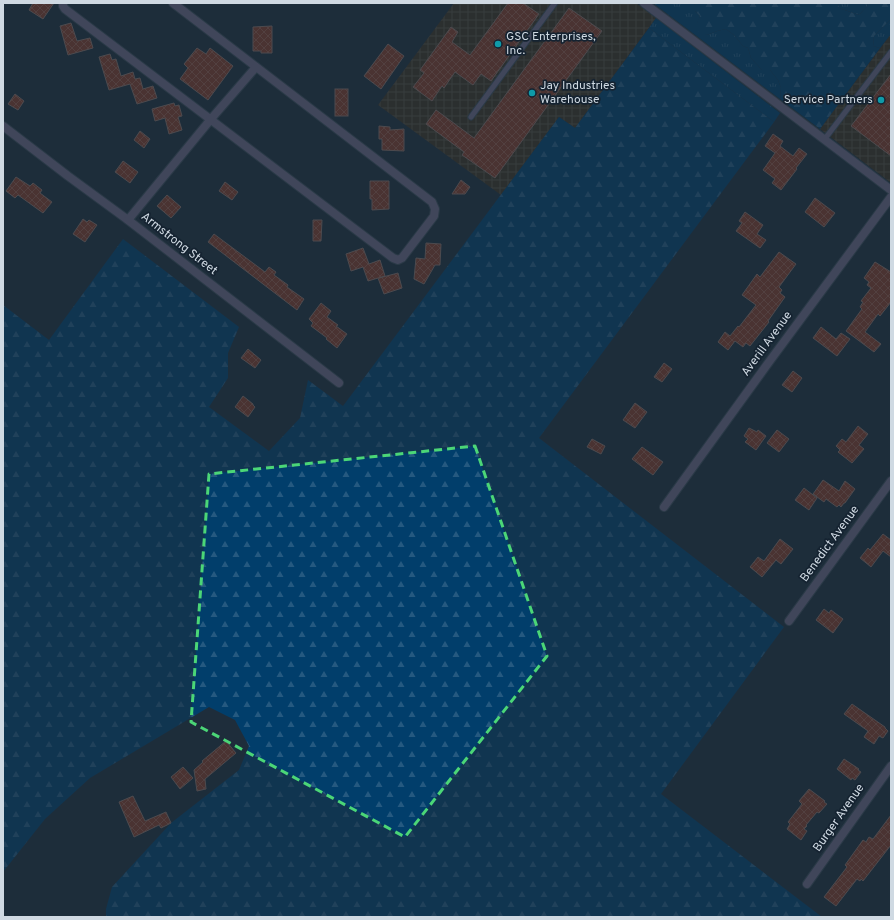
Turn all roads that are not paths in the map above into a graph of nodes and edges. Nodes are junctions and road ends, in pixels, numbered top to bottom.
1 (64, 3) edge
2 (173, 3) edge
3 (555, 3) edge
4 (644, 3) edge
5 (891, 52) edge
6 (256, 67) junction
7 (471, 117) dead end
8 (211, 119) junction
9 (3, 126) edge
10 (824, 140) junction
11 (891, 190) edge
12 (891, 197) edge
13 (128, 220) junction
14 (339, 383) dead end
15 (891, 482) edge
16 (664, 507) dead end
17 (789, 621) dead end
18 (891, 766) edge
19 (807, 884) dead end

1 - 8 street
2 - 6 street
3 - 7 lane
4 - 10 street
5 - 10 lane
6 - 8 street
6 - 8 street
8 - 13 street
9 - 13 street, Armstrong Street
10 - 11 street
12 - 16 street, Averill Avenue
13 - 14 street, Armstrong Street
15 - 17 street, Benedict Avenue
18 - 19 street, Burger Avenue

